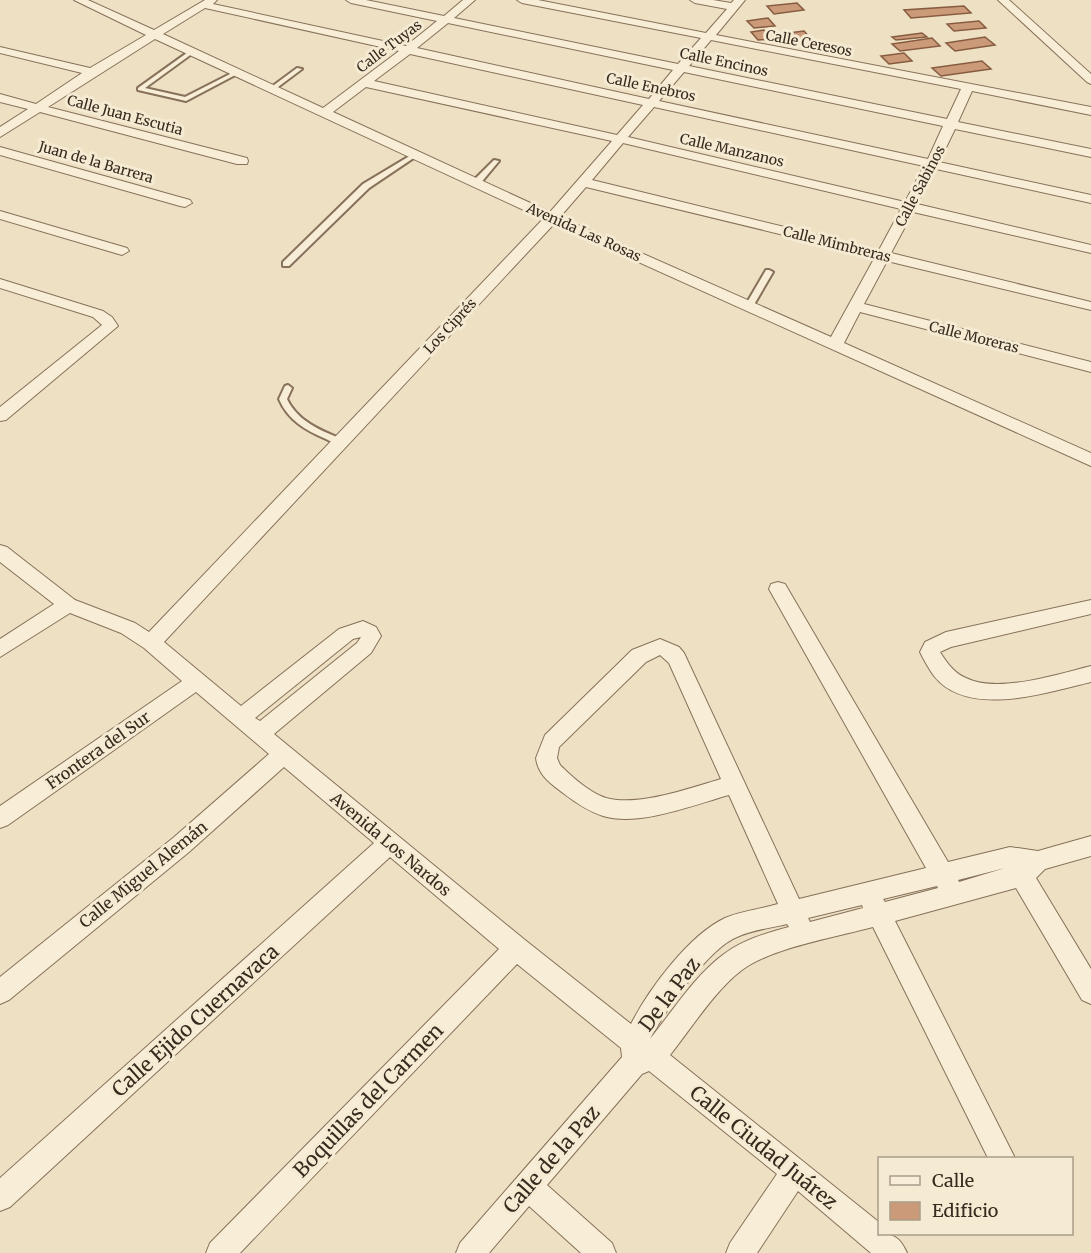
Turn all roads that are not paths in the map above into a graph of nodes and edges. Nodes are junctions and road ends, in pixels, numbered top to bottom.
1 (79, 0) edge
2 (351, 0) edge
3 (470, 0) edge
4 (522, 0) edge
5 (695, 0) edge
6 (1003, 0) edge
7 (208, 3) edge
8 (737, 4) edge
9 (447, 20) junction
10 (155, 35) junction
11 (707, 38) junction
12 (1, 50) edge
13 (408, 50) junction
14 (191, 52) junction
15 (681, 68) junction
16 (299, 69) dead end
17 (92, 72) junction
18 (236, 73) junction
19 (1091, 80) edge
20 (365, 83) junction
21 (272, 89) junction
22 (968, 89) junction
23 (0, 98) edge
24 (652, 103) junction
25 (40, 108) junction
26 (1091, 111) edge
27 (324, 113) junction
28 (951, 125) junction
29 (0, 133) edge
30 (620, 139) junction
31 (0, 151) edge
32 (1091, 153) edge
33 (415, 155) junction
34 (242, 161) dead end
35 (496, 161) dead end
36 (932, 164) junction
37 (583, 182) junction
38 (476, 183) junction
39 (1091, 199) edge
40 (185, 203) dead end
41 (909, 207) junction
42 (0, 215) edge
43 (552, 218) junction
44 (1091, 249) edge
45 (122, 251) dead end
46 (883, 255) junction
47 (286, 264) dead end
48 (769, 272) dead end
49 (0, 284) edge
50 (749, 306) junction
51 (1091, 306) edge
52 (857, 307) junction
53 (835, 345) junction
54 (1091, 367) edge
55 (288, 388) dead end
56 (0, 416) edge
57 (341, 442) junction
58 (1091, 460) edge
59 (0, 552) edge
60 (778, 589) dead end
61 (68, 605) junction
62 (1091, 608) edge
63 (151, 643) junction
64 (0, 649) edge
65 (1091, 674) edge
66 (197, 681) junction
67 (240, 718) junction
68 (259, 734) junction
69 (284, 754) junction
70 (733, 785) junction
71 (0, 819) edge
72 (390, 843) junction
73 (1091, 846) edge
74 (1023, 865) junction
75 (949, 884) junction
76 (873, 904) junction
77 (792, 911) junction
78 (804, 935) junction
79 (516, 948) junction
80 (0, 992) edge
81 (1091, 992) edge
82 (639, 1054) junction
83 (1001, 1157) edge
84 (795, 1171) junction
85 (528, 1186) junction
86 (0, 1197) edge
87 (220, 1253) edge
88 (470, 1253) edge
89 (602, 1253) edge
90 (740, 1253) edge
91 (893, 1253) edge

1 - 10 street, Avenida Las Rosas
2 - 9 street, Calle Encinos
3 - 9 street, Calle Tuyas
4 - 11 street, Calle Ceresos
5 - 8 street
6 - 19 street
7 - 10 street
7 - 13 street, Calle Enebros
8 - 11 street, Los Ciprés
9 - 13 street, Calle Tuyas
9 - 15 street, Calle Encinos
10 - 14 street, Avenida Las Rosas
10 - 17 street
11 - 15 street, Los Ciprés
11 - 22 street, Calle Ceresos
12 - 17 street
13 - 20 street, Calle Tuyas
13 - 24 street, Calle Enebros
14 - 18 street, Avenida Las Rosas
14 - 18 lane
15 - 24 street, Los Ciprés
15 - 28 street, Calle Encinos
16 - 21 lane
17 - 25 street
18 - 21 street, Avenida Las Rosas
20 - 27 street, Calle Tuyas
20 - 30 street, Calle Manzanos
21 - 27 street, Avenida Las Rosas
22 - 26 street, Calle Ceresos
22 - 28 street, Calle Sabinos
23 - 25 street, Calle Juan Escutia
24 - 30 street, Los Ciprés
24 - 36 street, Calle Enebros
25 - 29 street
25 - 34 street, Calle Juan Escutia
27 - 33 street, Avenida Las Rosas
28 - 32 street, Calle Encinos
28 - 36 street, Calle Sabinos
30 - 37 street, Los Ciprés
30 - 41 street, Calle Manzanos
31 - 40 street, Juan de la Barrera
33 - 38 street, Avenida Las Rosas
33 - 47 lane
35 - 38 lane
36 - 39 street, Calle Enebros
36 - 41 street, Calle Sabinos
37 - 43 street, Los Ciprés
37 - 46 street, Calle Mimbreras
38 - 43 street, Avenida Las Rosas
41 - 44 street, Calle Manzanos
41 - 46 street, Calle Sabinos
42 - 45 street
43 - 50 street, Avenida Las Rosas
43 - 57 street, Los Ciprés
46 - 51 street, Calle Mimbreras
46 - 52 street, Calle Sabinos
48 - 50 lane
49 - 56 street
50 - 53 street, Avenida Las Rosas
52 - 53 street, Calle Sabinos
52 - 54 street, Calle Moreras
53 - 58 street, Avenida Las Rosas
55 - 57 lane
57 - 63 street, Los Ciprés
59 - 61 street, Avenida Los Nardos
60 - 75 street
61 - 63 street, Avenida Los Nardos
61 - 64 street
62 - 65 street
63 - 66 street, Avenida Los Nardos
66 - 67 street, Avenida Los Nardos
66 - 71 street, Frontera del Sur
67 - 68 street, Avenida Los Nardos
67 - 68 street
68 - 69 street, Avenida Los Nardos
69 - 72 street, Avenida Los Nardos
69 - 80 street, Calle Miguel Alemán
70 - 70 street
70 - 77 street
72 - 79 street, Avenida Los Nardos
72 - 86 street, Calle Ejido Cuernavaca
73 - 74 street, De la Paz
74 - 75 street, De la Paz
74 - 81 street
75 - 76 street, De la Paz
76 - 77 street, De la Paz
76 - 78 street, De la Paz
76 - 83 street
77 - 78 street
77 - 82 street, De la Paz
78 - 82 street, De la Paz
79 - 82 street, Avenida Los Nardos
79 - 87 street, Boquillas del Carmen
82 - 84 street, Calle Ciudad Juárez
82 - 85 street, Calle de la Paz
84 - 90 street
84 - 91 street, Calle Ciudad Juárez
85 - 88 street, Calle de la Paz
85 - 89 street

